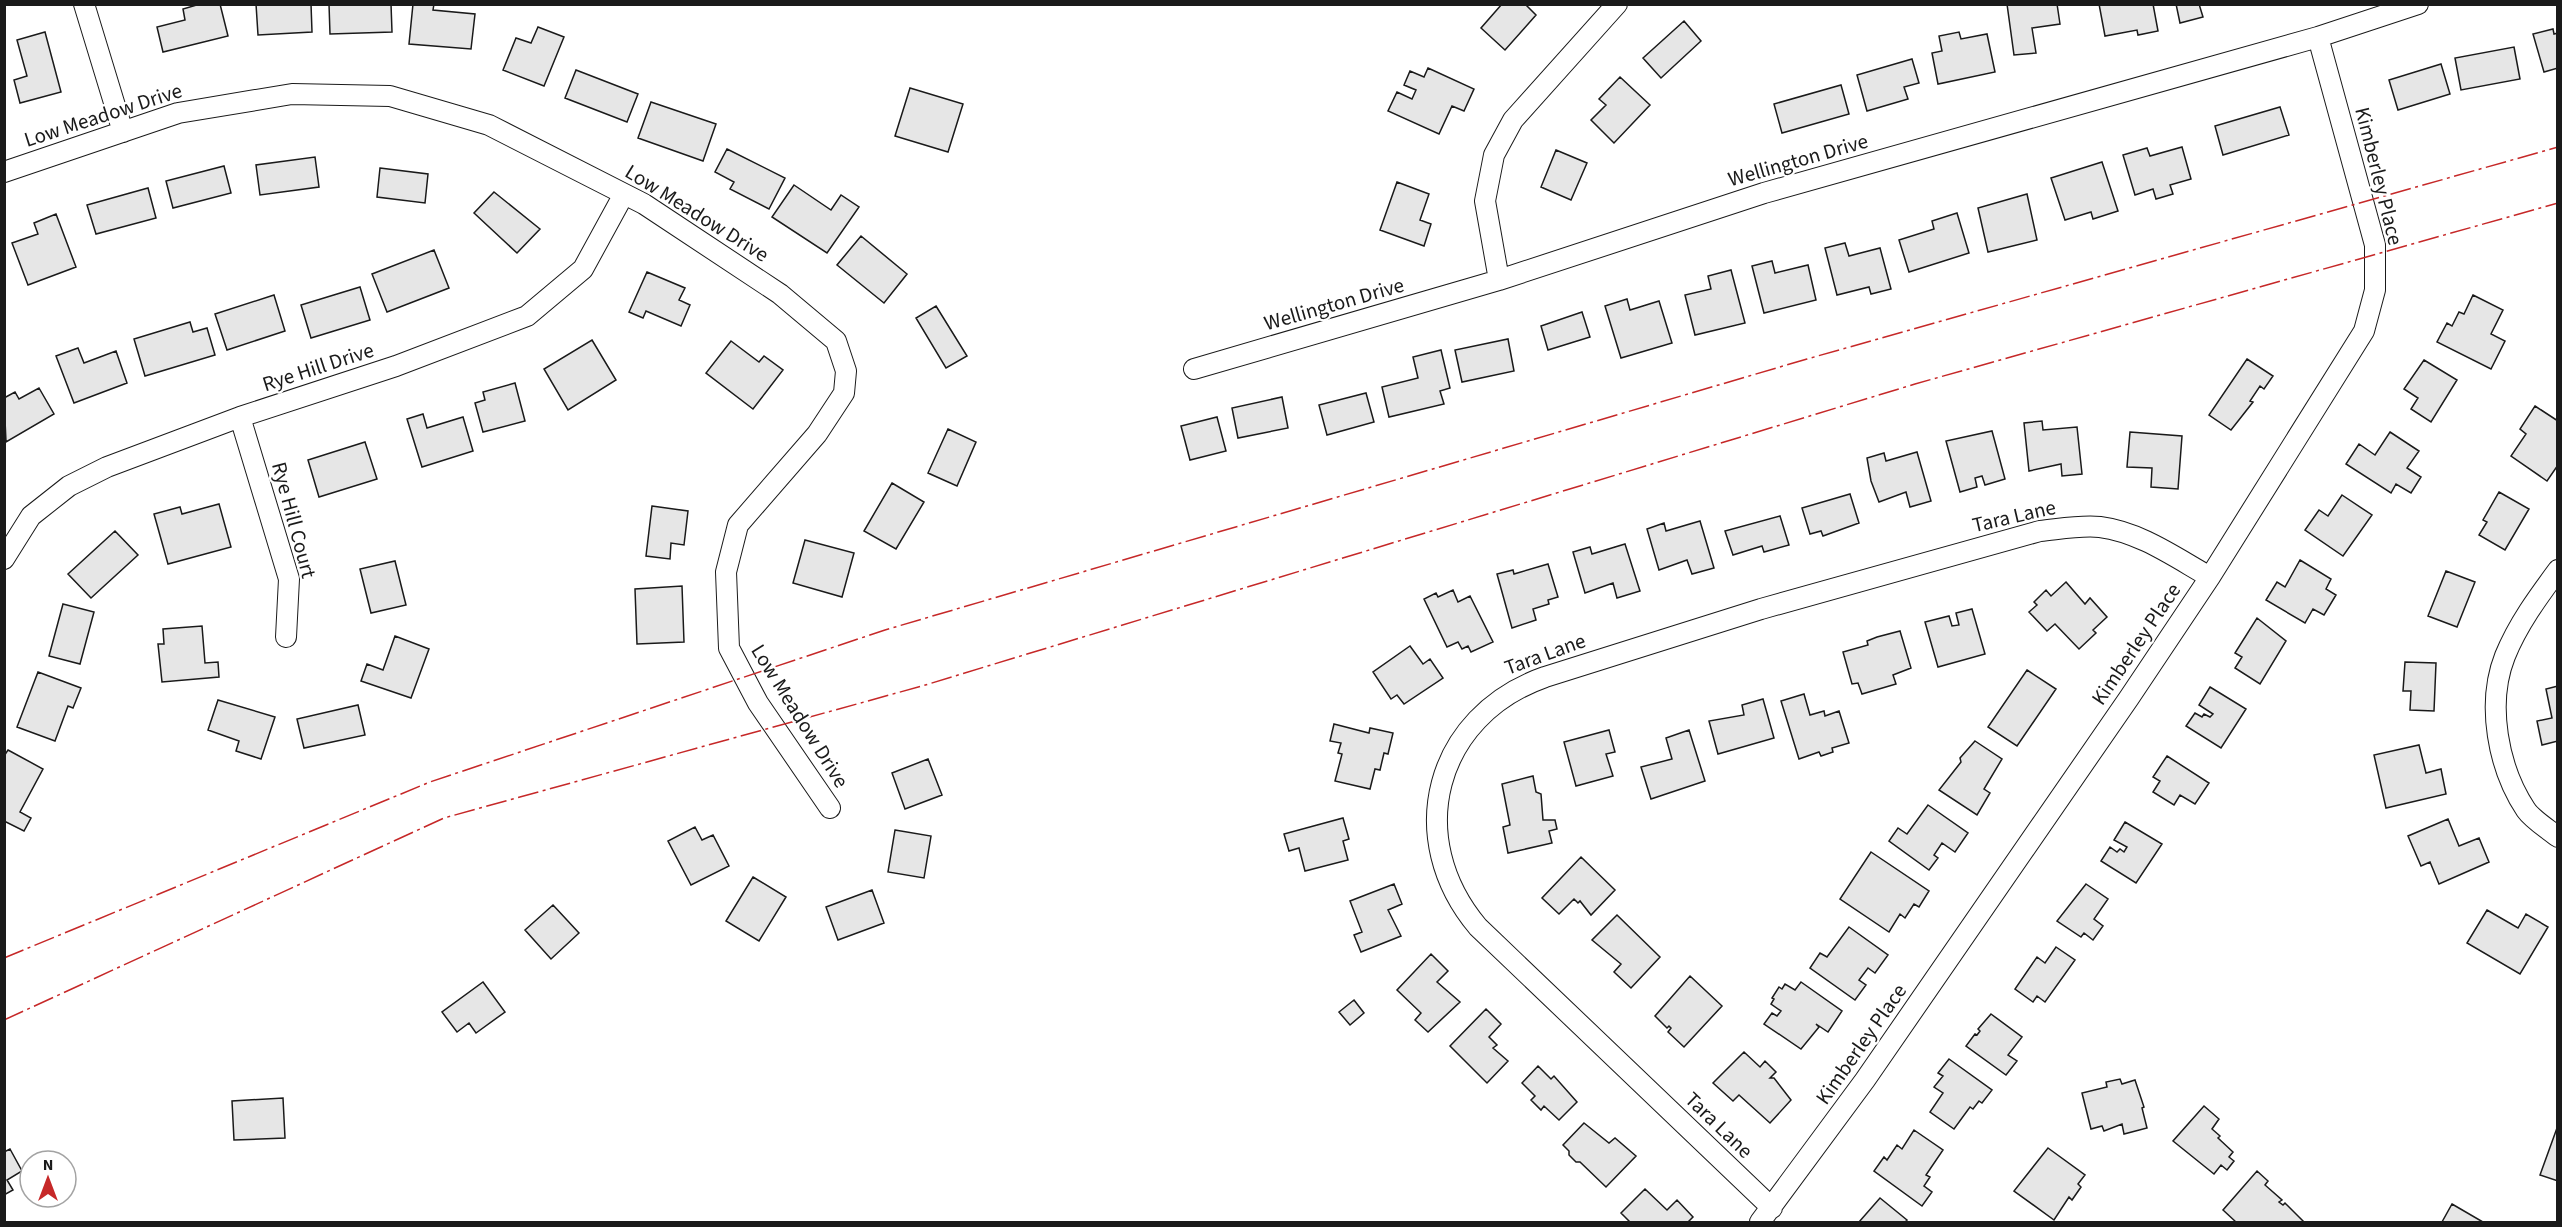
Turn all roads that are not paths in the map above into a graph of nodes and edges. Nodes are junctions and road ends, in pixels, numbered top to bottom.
1 (84, 4) edge
2 (2418, 4) edge
3 (1615, 5) edge
4 (2318, 37) junction
5 (123, 132) junction
6 (4, 172) edge
7 (624, 194) junction
8 (1499, 280) junction
9 (1194, 369) dead end
10 (240, 417) junction
11 (4, 559) edge
12 (2558, 570) edge
13 (2210, 577) junction
14 (286, 637) dead end
15 (830, 808) dead end
16 (2558, 837) edge
17 (1766, 1215) edge

1 - 5 street
2 - 4 street, Wellington Drive
3 - 8 street
4 - 8 street, Wellington Drive
4 - 13 street, Kimberley Place
5 - 6 street, Low Meadow Drive
5 - 7 street, Low Meadow Drive
7 - 10 street, Rye Hill Drive
7 - 15 street, Low Meadow Drive
8 - 9 street, Wellington Drive
10 - 11 street, Rye Hill Drive
10 - 14 street, Rye Hill Court
12 - 16 street
13 - 17 street, Kimberley Place
13 - 17 street, Tara Lane

